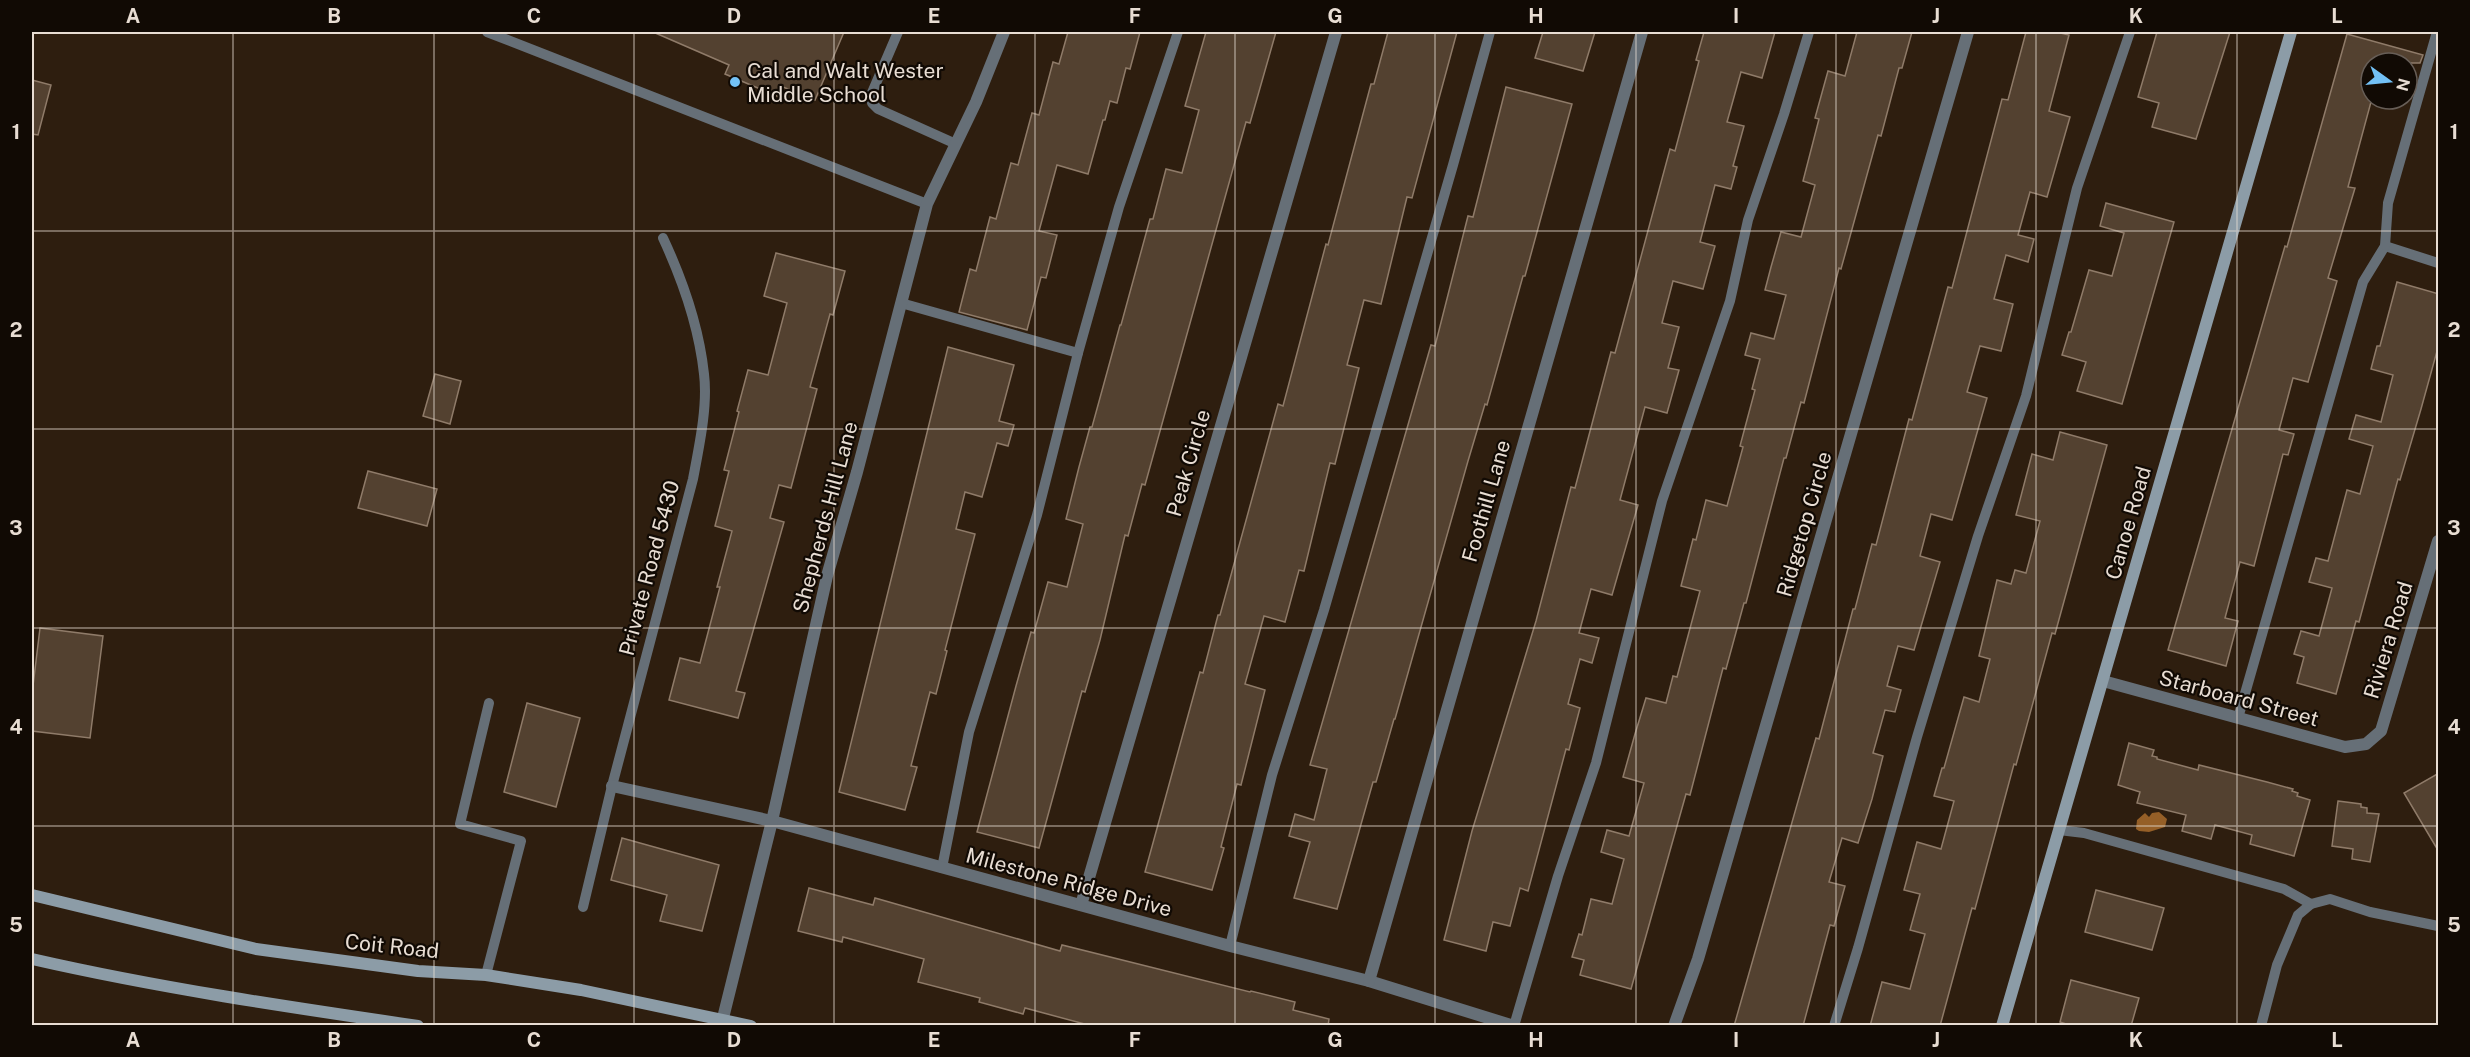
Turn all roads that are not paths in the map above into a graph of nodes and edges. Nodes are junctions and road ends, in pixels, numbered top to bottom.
1 (487, 32) edge
2 (898, 32) edge
3 (1004, 32) edge
4 (1178, 32) edge
5 (1336, 32) edge
6 (1490, 32) edge
7 (1642, 32) edge
8 (1809, 32) edge
9 (1968, 32) edge
10 (2130, 32) edge
11 (2291, 32) edge
12 (2437, 32) edge
13 (956, 144) junction
14 (927, 204) junction
15 (663, 238) dead end
16 (2385, 246) junction
17 (2439, 263) edge
18 (901, 303) junction
19 (1078, 353) junction
20 (2439, 541) edge
21 (2103, 681) junction
22 (489, 703) dead end
23 (2238, 718) junction
24 (2366, 744) joint
25 (612, 786) junction
26 (772, 821) junction
27 (2059, 830) junction
28 (942, 868) junction
29 (32, 895) edge
30 (2311, 904) junction
31 (1080, 905) junction
32 (583, 907) dead end
33 (2439, 926) edge
34 (1230, 946) junction
35 (32, 959) edge
36 (486, 975) junction
37 (1369, 981) junction
38 (722, 1022) edge
39 (418, 1026) edge
40 (751, 1026) edge
41 (1514, 1026) edge
42 (1674, 1026) edge
43 (1834, 1026) edge
44 (2002, 1026) edge
45 (2261, 1026) edge

1 - 14 lane
2 - 13 lane
3 - 13 street, Shepherds Hill Lane
4 - 19 lane
5 - 31 street, Peak Circle
6 - 34 lane
7 - 37 street, Foothill Lane
8 - 41 lane
9 - 42 street, Ridgetop Circle
10 - 43 lane
11 - 21 main road, Canoe Road
12 - 16 lane
13 - 14 street, Shepherds Hill Lane
14 - 18 street, Shepherds Hill Lane
15 - 25 lane, Private Road 5430
16 - 17 lane
16 - 23 lane
18 - 19 lane
18 - 26 street, Shepherds Hill Lane
19 - 28 lane
20 - 24 street, Riviera Road
21 - 23 street, Starboard Street
21 - 27 main road, Canoe Road
22 - 36 lane
23 - 24 street, Starboard Street
25 - 26 street, Milestone Ridge Drive
25 - 32 lane, Private Road 5430
26 - 28 street, Milestone Ridge Drive
26 - 38 street, Shepherds Hill Lane
27 - 30 lane
27 - 44 main road, Canoe Road
28 - 31 street, Milestone Ridge Drive
29 - 36 main road, Coit Road
30 - 33 lane
30 - 45 lane
31 - 34 street, Milestone Ridge Drive
34 - 37 street, Milestone Ridge Drive
35 - 39 main road
36 - 38 main road, Coit Road
37 - 41 street, Milestone Ridge Drive
38 - 40 main road, Coit Road

